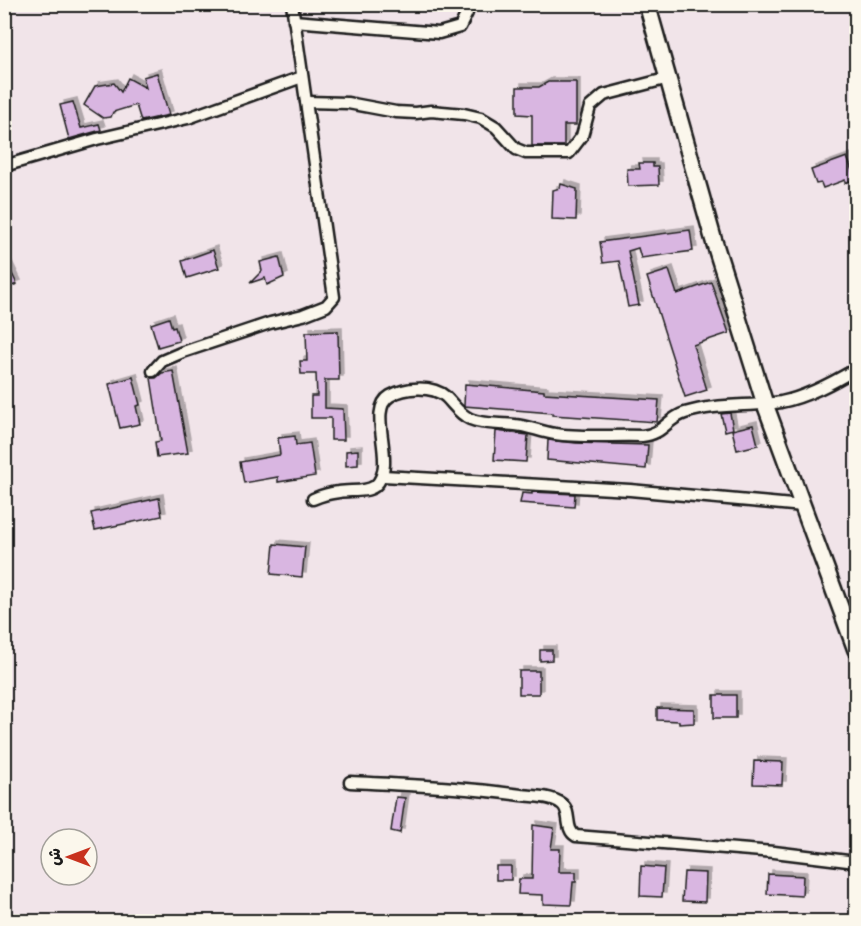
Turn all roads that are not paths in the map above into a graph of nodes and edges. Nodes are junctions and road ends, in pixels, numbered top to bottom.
1 (292, 4) edge
2 (465, 4) edge
3 (647, 4) edge
4 (294, 21) junction
5 (302, 77) junction
6 (669, 78) junction
7 (306, 102) junction
8 (4, 166) edge
9 (856, 369) edge
10 (153, 371) dead end
11 (765, 404) junction
12 (383, 476) junction
13 (313, 499) dead end
14 (803, 506) junction
15 (856, 650) edge
16 (350, 782) dead end
17 (856, 862) edge

1 - 4 street
2 - 4 street
3 - 6 street
4 - 5 street
5 - 7 street
5 - 8 street
6 - 7 street
6 - 11 street
7 - 10 street
9 - 11 street
11 - 12 street
11 - 14 street
12 - 13 street
12 - 14 street
14 - 15 street
16 - 17 street

